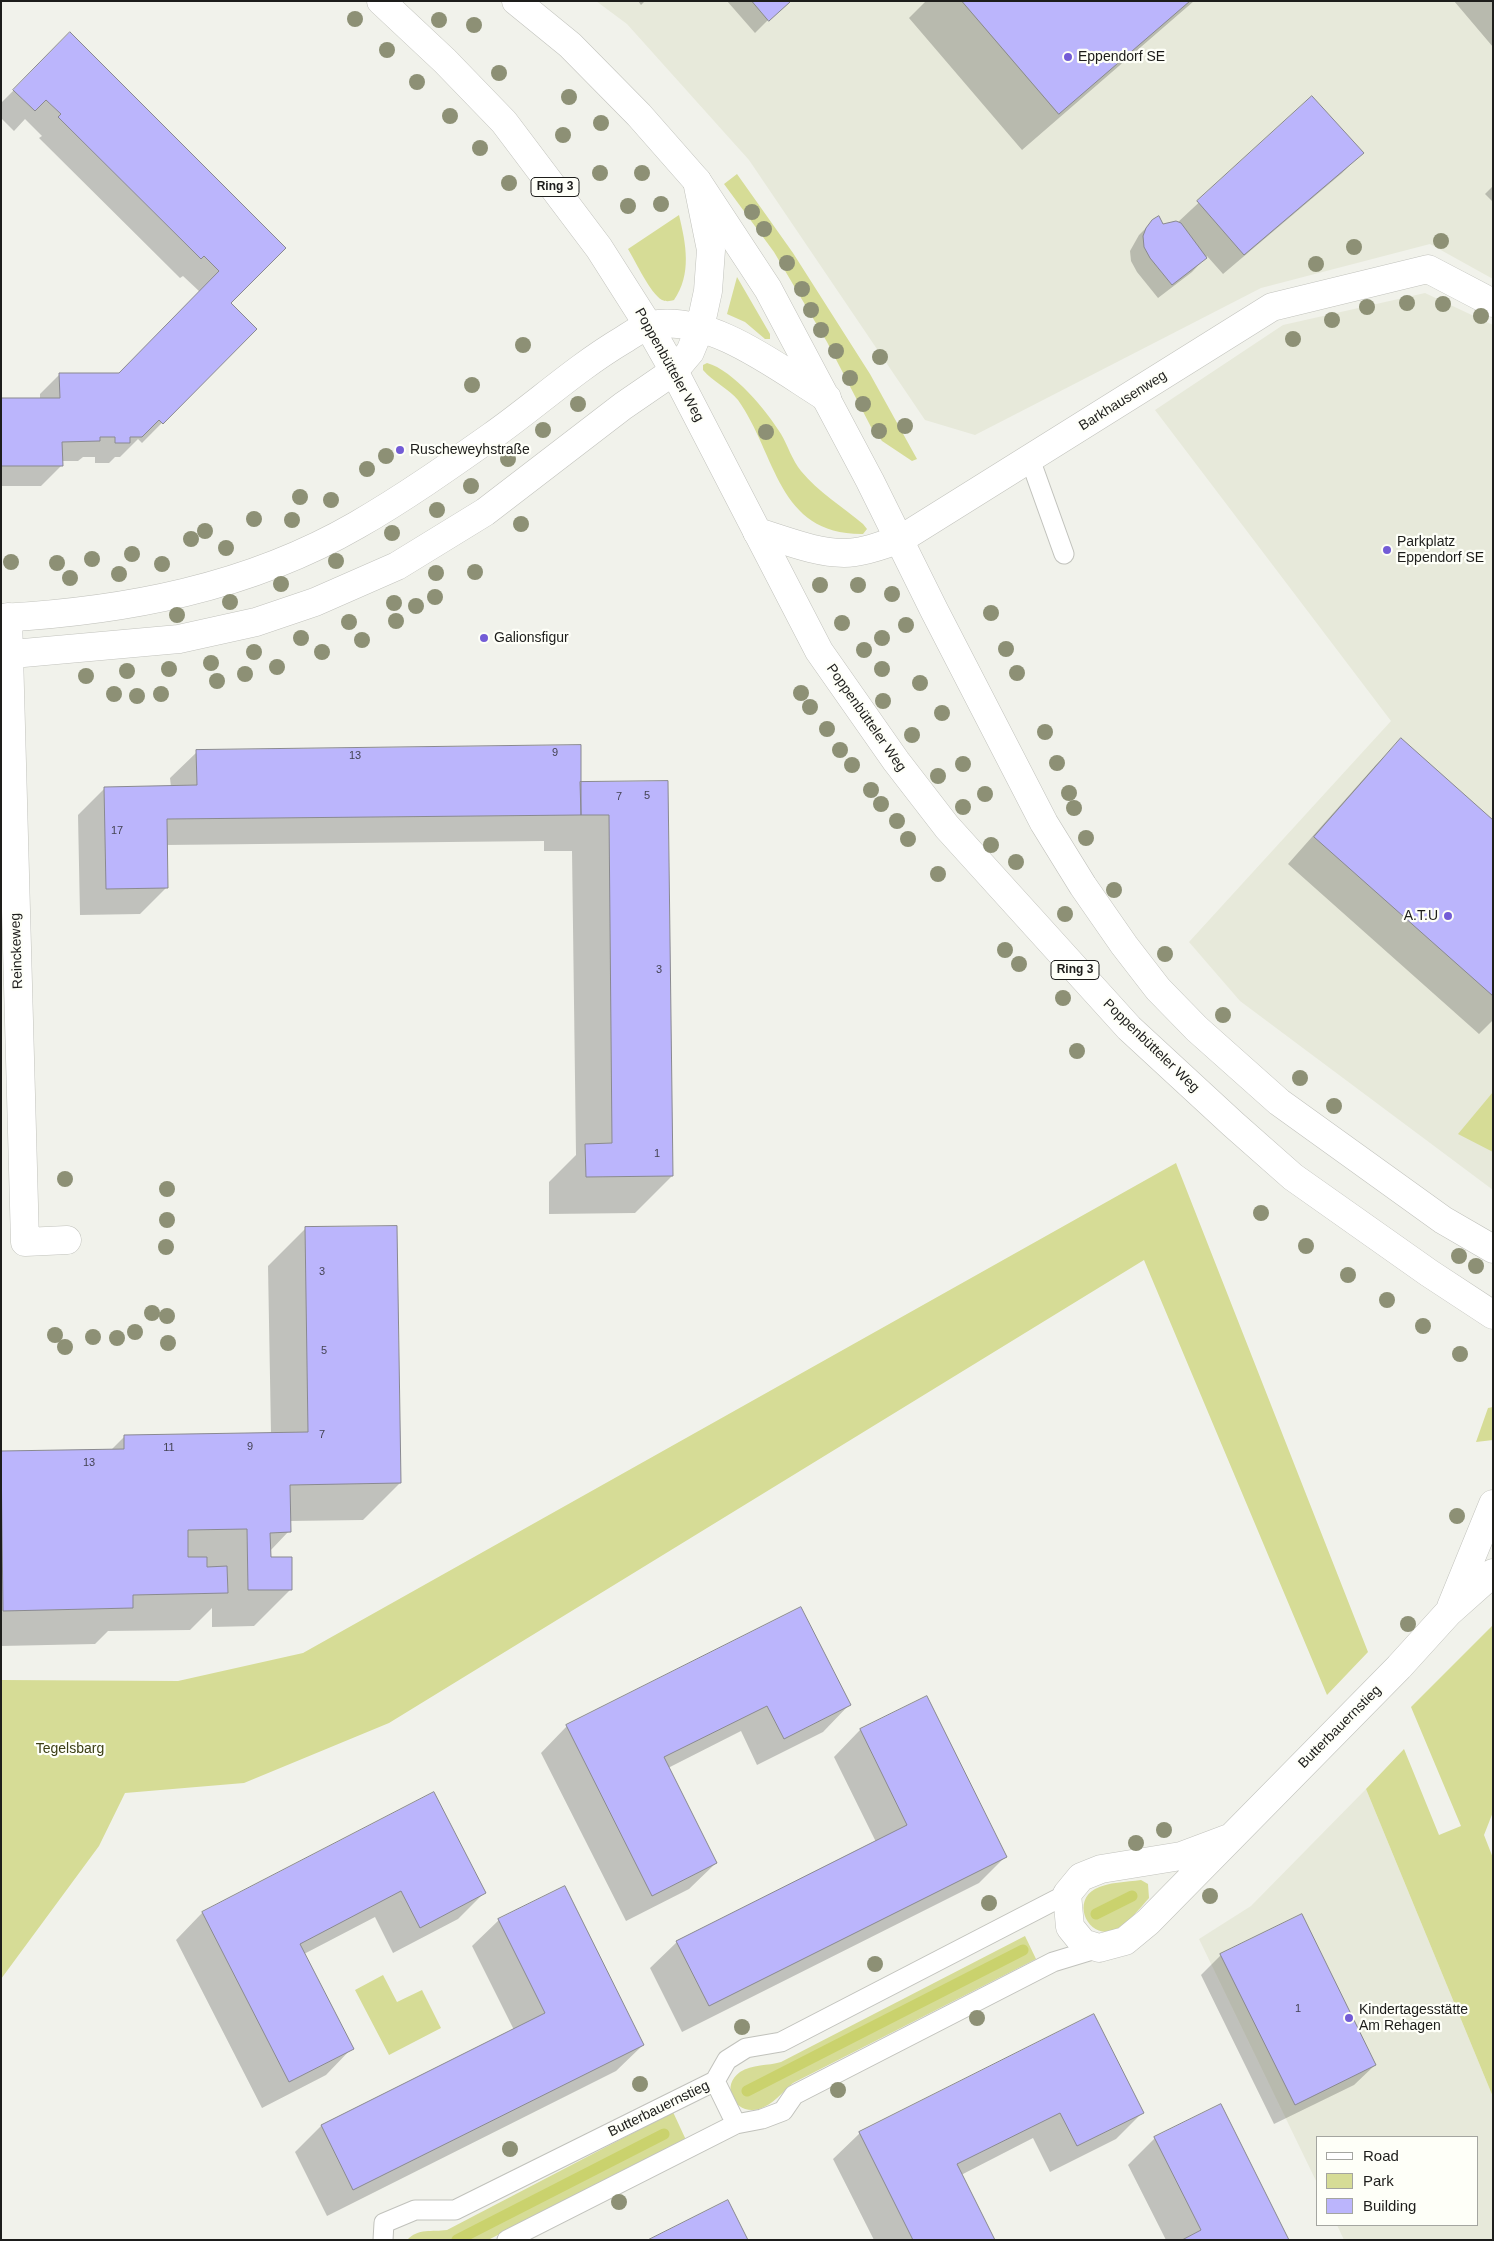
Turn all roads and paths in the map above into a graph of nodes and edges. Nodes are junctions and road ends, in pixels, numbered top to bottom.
1 (381, 1) edge
2 (516, 1) edge
3 (697, 181) junction
4 (1493, 303) edge
5 (648, 325) junction
6 (700, 328) junction
7 (674, 371) junction
8 (827, 398) junction
9 (1030, 459) junction
10 (758, 532) junction
11 (901, 539) junction
12 (1064, 554) dead end
13 (5, 617) edge
14 (5, 655) edge
15 (68, 1240) dead end
16 (1493, 1249) edge
17 (1493, 1315) edge
18 (1493, 1504) edge
19 (1493, 1573) edge
20 (1448, 1613) junction
21 (1229, 1838) junction
22 (1067, 1894) junction
23 (1098, 1948) junction
24 (715, 2081) junction
25 (736, 2124) junction
26 (383, 2240) edge
27 (507, 2240) edge

1 - 5 street, Poppenbütteler Weg / Ring 3
2 - 3 street
3 - 6 street
3 - 8 street
4 - 9 street, Barkhausenweg
5 - 6 street
5 - 7 street, Poppenbütteler Weg / Ring 3
5 - 13 street
6 - 7 street
6 - 8 street
7 - 10 street, Poppenbütteler Weg / Ring 3
7 - 14 street
8 - 11 street
9 - 11 street, Barkhausenweg
9 - 12 lane
10 - 11 street, Barkhausenweg
10 - 17 street, Poppenbütteler Weg / Ring 3
11 - 16 street
13 - 14 street, Reinckeweg
14 - 15 street, Reinckeweg
18 - 20 street, Butterbauernstieg
19 - 20 street, Butterbauernstieg
20 - 21 street, Butterbauernstieg
21 - 22 street, Butterbauernstieg
21 - 23 street, Butterbauernstieg
22 - 23 street
22 - 24 lane, Butterbauernstieg
23 - 25 lane, Butterbauernstieg
24 - 25 lane
24 - 26 lane, Butterbauernstieg
25 - 27 lane, Butterbauernstieg

